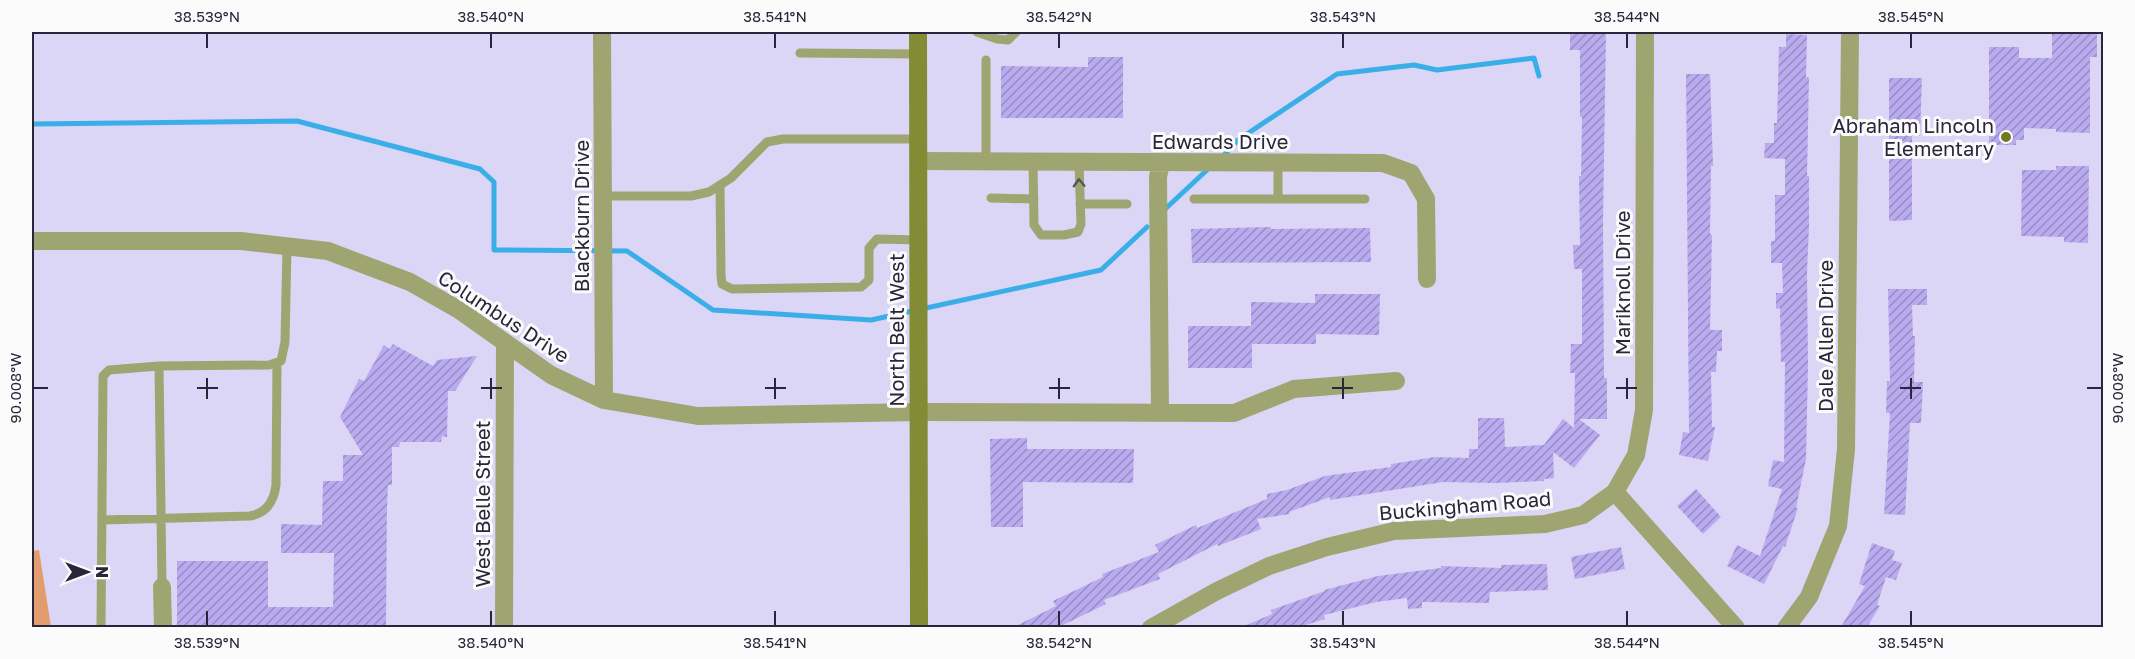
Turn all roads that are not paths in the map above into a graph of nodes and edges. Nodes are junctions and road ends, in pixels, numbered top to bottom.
1 (602, 32) edge
2 (918, 32) edge
3 (977, 32) edge
4 (1016, 32) edge
5 (1645, 32) edge
6 (1850, 32) edge
7 (800, 53) dead end
8 (918, 54) junction
9 (986, 60) dead end
10 (918, 139) junction
11 (918, 161) junction
12 (986, 162) junction
13 (1034, 162) junction
14 (1079, 163) junction
15 (1161, 163) junction
16 (1278, 163) junction
17 (720, 185) junction
18 (603, 196) junction
19 (991, 198) dead end
20 (1034, 199) junction
21 (1194, 199) dead end
22 (1278, 199) junction
23 (1365, 199) dead end
24 (1080, 204) junction
25 (1127, 204) dead end
26 (918, 240) junction
27 (32, 241) edge
28 (286, 247) junction
29 (1427, 279) dead end
30 (505, 344) junction
31 (277, 364) junction
32 (159, 366) junction
33 (1396, 381) dead end
34 (604, 400) junction
35 (919, 412) junction
36 (1160, 413) junction
37 (1615, 492) junction
38 (161, 517) junction
39 (102, 520) junction
40 (162, 587) joint
41 (101, 627) edge
42 (163, 627) edge
43 (504, 627) edge
44 (919, 627) edge
45 (1151, 627) edge
46 (1736, 627) edge
47 (1786, 627) edge

1 - 18 street, Blackburn Drive
2 - 8 main road, North Belt West
3 - 4 lane
5 - 37 street, Mariknoll Drive
6 - 47 street, Dale Allen Drive
7 - 8 lane
8 - 10 main road, North Belt West
9 - 12 lane
10 - 11 main road, North Belt West
10 - 17 lane
11 - 12 street, Edwards Drive
11 - 26 main road, North Belt West
12 - 13 street, Edwards Drive
13 - 14 street, Edwards Drive
13 - 20 lane
14 - 15 street, Edwards Drive
24 -> 14 lane
15 - 16 street, Edwards Drive
15 - 36 street
16 - 22 lane
16 - 29 street, Edwards Drive
17 - 18 lane
17 - 26 lane
18 - 34 street, Blackburn Drive
19 - 20 lane
20 - 24 lane
21 - 22 lane
22 - 23 lane
24 - 25 lane
26 - 35 main road, North Belt West
27 - 28 street, Columbus Drive
28 - 30 street, Columbus Drive
28 - 31 lane
30 - 34 street, Columbus Drive
30 - 43 street, West Belle Street
31 - 32 lane
31 - 38 lane
32 - 38 lane
32 - 39 lane
33 - 36 street, Columbus Drive
34 - 35 street, Columbus Drive
35 - 36 street, Columbus Drive
35 - 44 main road, North Belt West
37 - 45 street, Buckingham Road
37 - 46 street
38 - 39 lane
38 - 40 lane
39 - 41 lane
40 - 42 street

